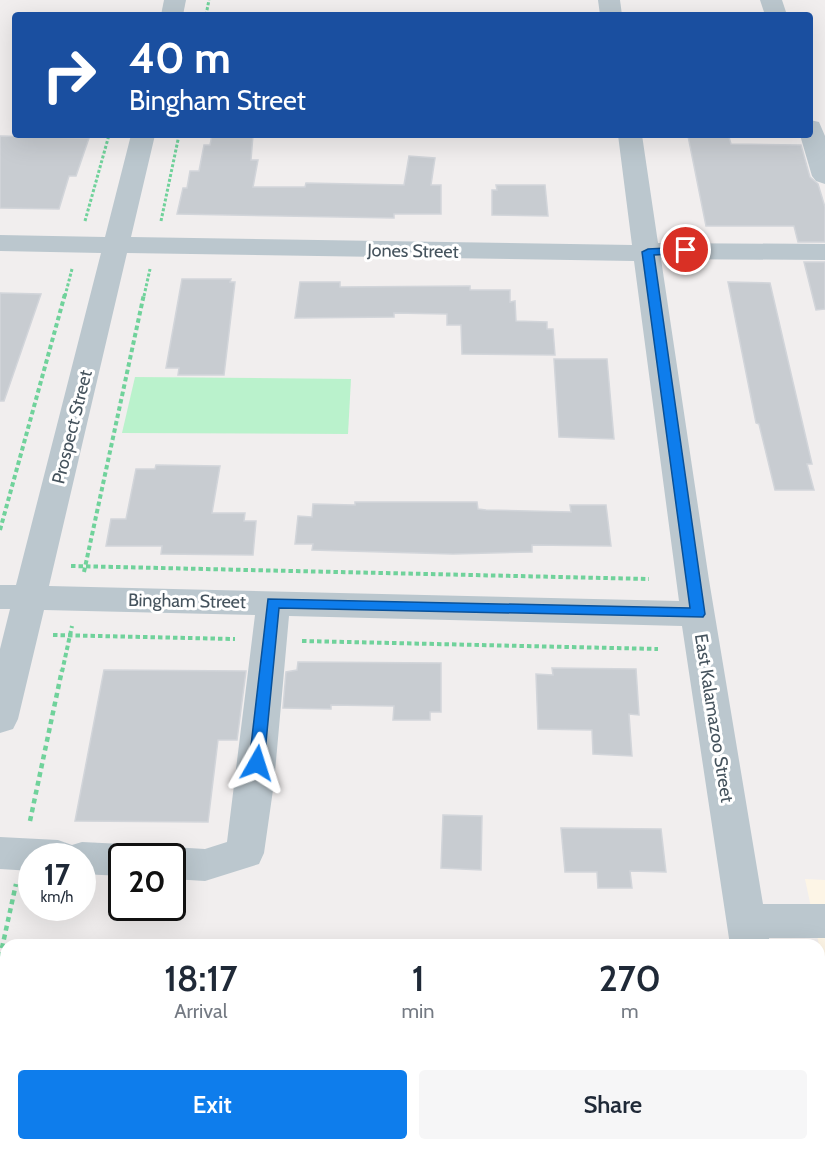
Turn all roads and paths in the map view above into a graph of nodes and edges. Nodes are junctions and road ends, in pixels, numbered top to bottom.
1 (813, 137) edge
2 (108, 138) edge
3 (142, 138) edge
4 (178, 138) edge
5 (630, 138) edge
6 (825, 176) edge
7 (76, 234) junction
8 (0, 243) edge
9 (117, 246) junction
10 (155, 246) junction
11 (648, 252) junction
12 (825, 252) edge
13 (0, 530) edge
14 (38, 565) junction
15 (85, 566) junction
16 (649, 579) dead end
17 (15, 597) edge
18 (78, 599) junction
19 (273, 603) junction
20 (698, 614) junction
21 (21, 634) junction
22 (70, 636) junction
23 (269, 640) junction
24 (658, 649) dead end
25 (0, 719) edge
26 (29, 843) edge
27 (189, 864) edge
28 (18, 889) edge
29 (825, 921) edge
30 (748, 933) edge
31 (5, 939) edge

1 - 6 street
2 - 7 path
3 - 9 street, Prospect Street
4 - 10 path
5 - 11 street, East Kalamazoo Street
7 - 8 street, Jones Street
7 - 9 street, Jones Street
7 - 13 path
9 - 10 street, Jones Street
9 - 14 street, Prospect Street
10 - 11 street, Jones Street
10 - 15 path
11 - 12 street, Jones Street
11 - 20 street, East Kalamazoo Street
14 - 15 path
14 - 17 street, Prospect Street
15 - 16 path
15 - 18 path
17 - 18 street, Bingham Street
17 - 21 street, Prospect Street
18 - 19 street, Bingham Street
18 - 22 path
19 - 20 street, Bingham Street
19 - 23 street
20 - 30 street, East Kalamazoo Street
21 - 22 path
21 - 25 street, Prospect Street
22 - 23 path
22 - 26 path
23 - 24 path
23 - 27 street
28 - 31 path
29 - 30 street

